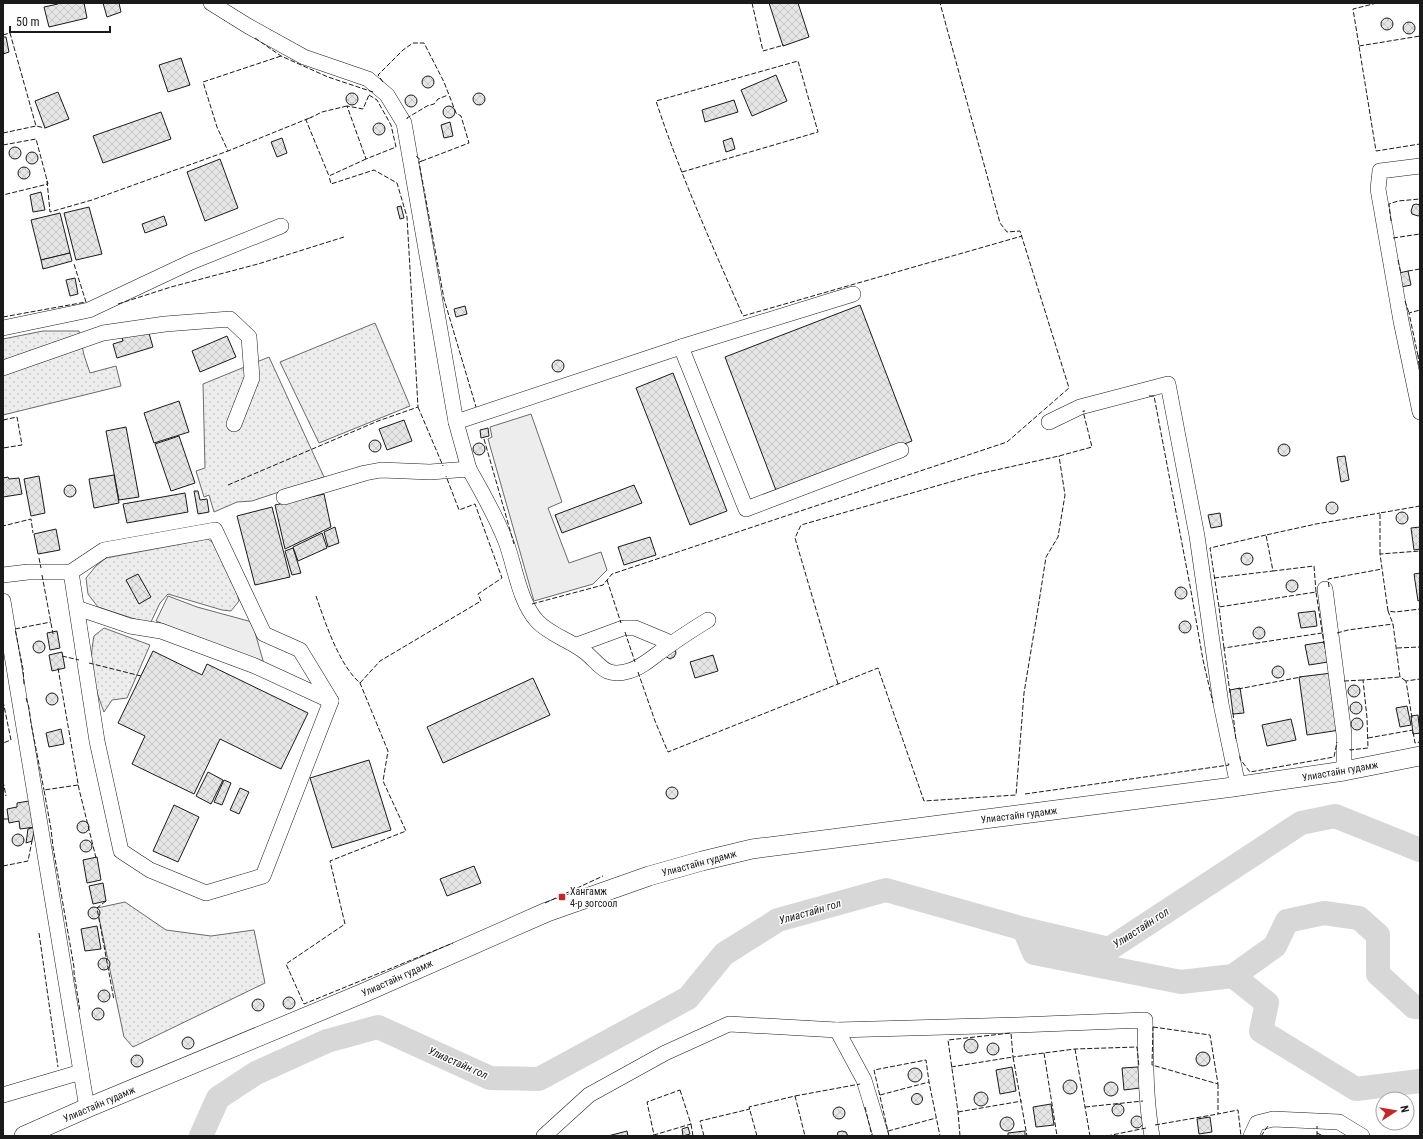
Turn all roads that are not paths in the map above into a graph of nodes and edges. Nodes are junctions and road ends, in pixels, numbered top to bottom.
1 (211, 3) edge
2 (1420, 166) edge
3 (281, 226) dead end
4 (853, 294) dead end
5 (3, 328) edge
6 (681, 347) junction
7 (3, 368) edge
8 (1420, 412) edge
9 (456, 422) junction
10 (1049, 422) dead end
11 (234, 424) dead end
12 (901, 450) dead end
13 (468, 469) junction
14 (284, 497) dead end
15 (71, 572) junction
16 (3, 575) edge
17 (1325, 589) dead end
18 (3, 601) edge
19 (77, 608) junction
20 (708, 620) dead end
21 (671, 643) junction
22 (577, 645) junction
23 (331, 701) junction
24 (1420, 756) edge
25 (1344, 771) junction
26 (1238, 786) junction
27 (837, 1030) junction
28 (81, 1072) junction
29 (3, 1094) edge
30 (87, 1108) junction
31 (24, 1136) edge
32 (544, 1136) edge
33 (881, 1136) edge
34 (1152, 1136) edge
35 (1250, 1136) edge
36 (1362, 1136) edge

1 - 9 street
2 - 8 street
3 - 5 street
4 - 6 street
6 - 9 street
6 - 12 street
7 - 11 street
9 - 13 street
10 - 26 street
13 - 14 street
13 - 22 street
15 - 16 street
15 - 19 street
15 - 23 street
17 - 25 street
18 - 28 street
19 - 23 street
19 - 23 street
20 - 21 street
21 - 22 street
21 - 22 street
24 - 25 main road, Улиастайн гудамж
25 - 26 main road, Улиастайн гудамж
26 - 30 main road, Улиастайн гудамж
27 - 32 street
27 - 33 street
27 - 34 street
28 - 29 street
28 - 30 street
30 - 31 main road, Улиастайн гудамж
35 - 36 street

